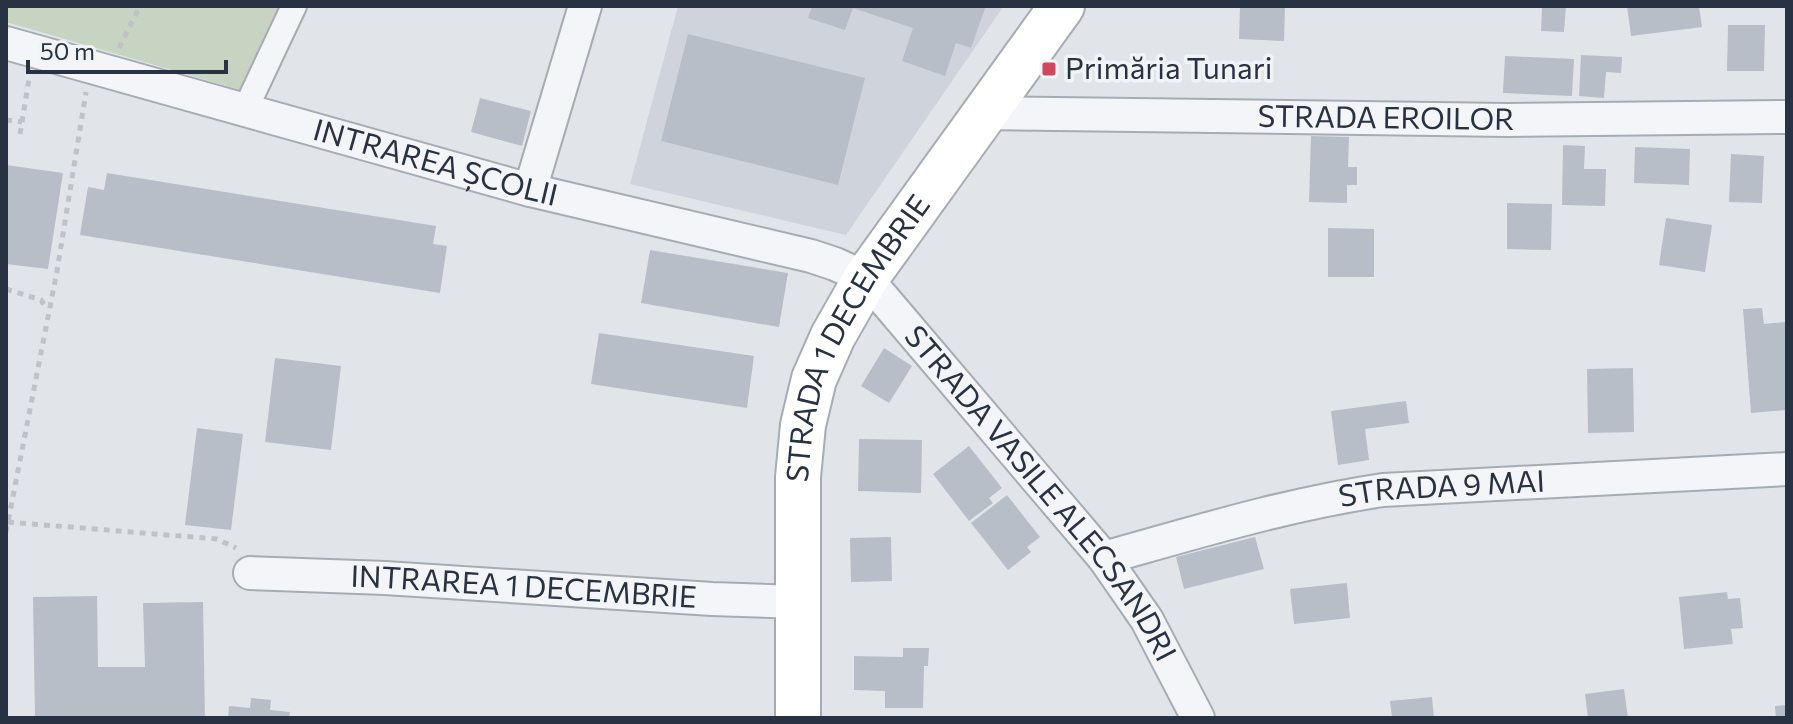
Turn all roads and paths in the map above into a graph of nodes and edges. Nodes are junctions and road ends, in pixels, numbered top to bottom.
1 (140, 6) edge
2 (294, 6) edge
3 (585, 6) edge
4 (1062, 6) edge
5 (20, 46) edge
6 (98, 69) junction
7 (245, 110) junction
8 (984, 113) junction
9 (1787, 117) edge
10 (6, 120) edge
11 (22, 122) junction
12 (20, 134) dead end
13 (530, 190) junction
14 (866, 278) junction
15 (6, 289) edge
16 (48, 310) junction
17 (1787, 469) edge
18 (8, 522) junction
19 (6, 532) edge
20 (1104, 558) junction
21 (250, 573) joint
22 (799, 602) junction
23 (798, 718) edge
24 (1198, 718) edge

1 - 6 path
2 - 7 street
3 - 13 street
4 - 8 main road, STRADA 1 DECEMBRIE
5 - 6 street, INTRAREA ȘCOLII
5 - 11 path
6 - 7 street, INTRAREA ȘCOLII
6 - 16 path
7 - 13 street, INTRAREA ȘCOLII
8 - 9 street, STRADA EROILOR
8 - 14 main road, STRADA 1 DECEMBRIE
10 - 11 path
11 - 12 path
13 - 14 street, INTRAREA ȘCOLII
14 - 20 street, STRADA VASILE ALECSANDRI
14 - 22 main road, STRADA 1 DECEMBRIE
15 - 16 path
16 - 18 path
17 - 20 street, STRADA 9 MAI
18 - 19 path
18 - 21 path
20 - 24 street, STRADA VASILE ALECSANDRI
21 - 22 street, INTRAREA 1 DECEMBRIE
22 - 23 main road, STRADA 1 DECEMBRIE

